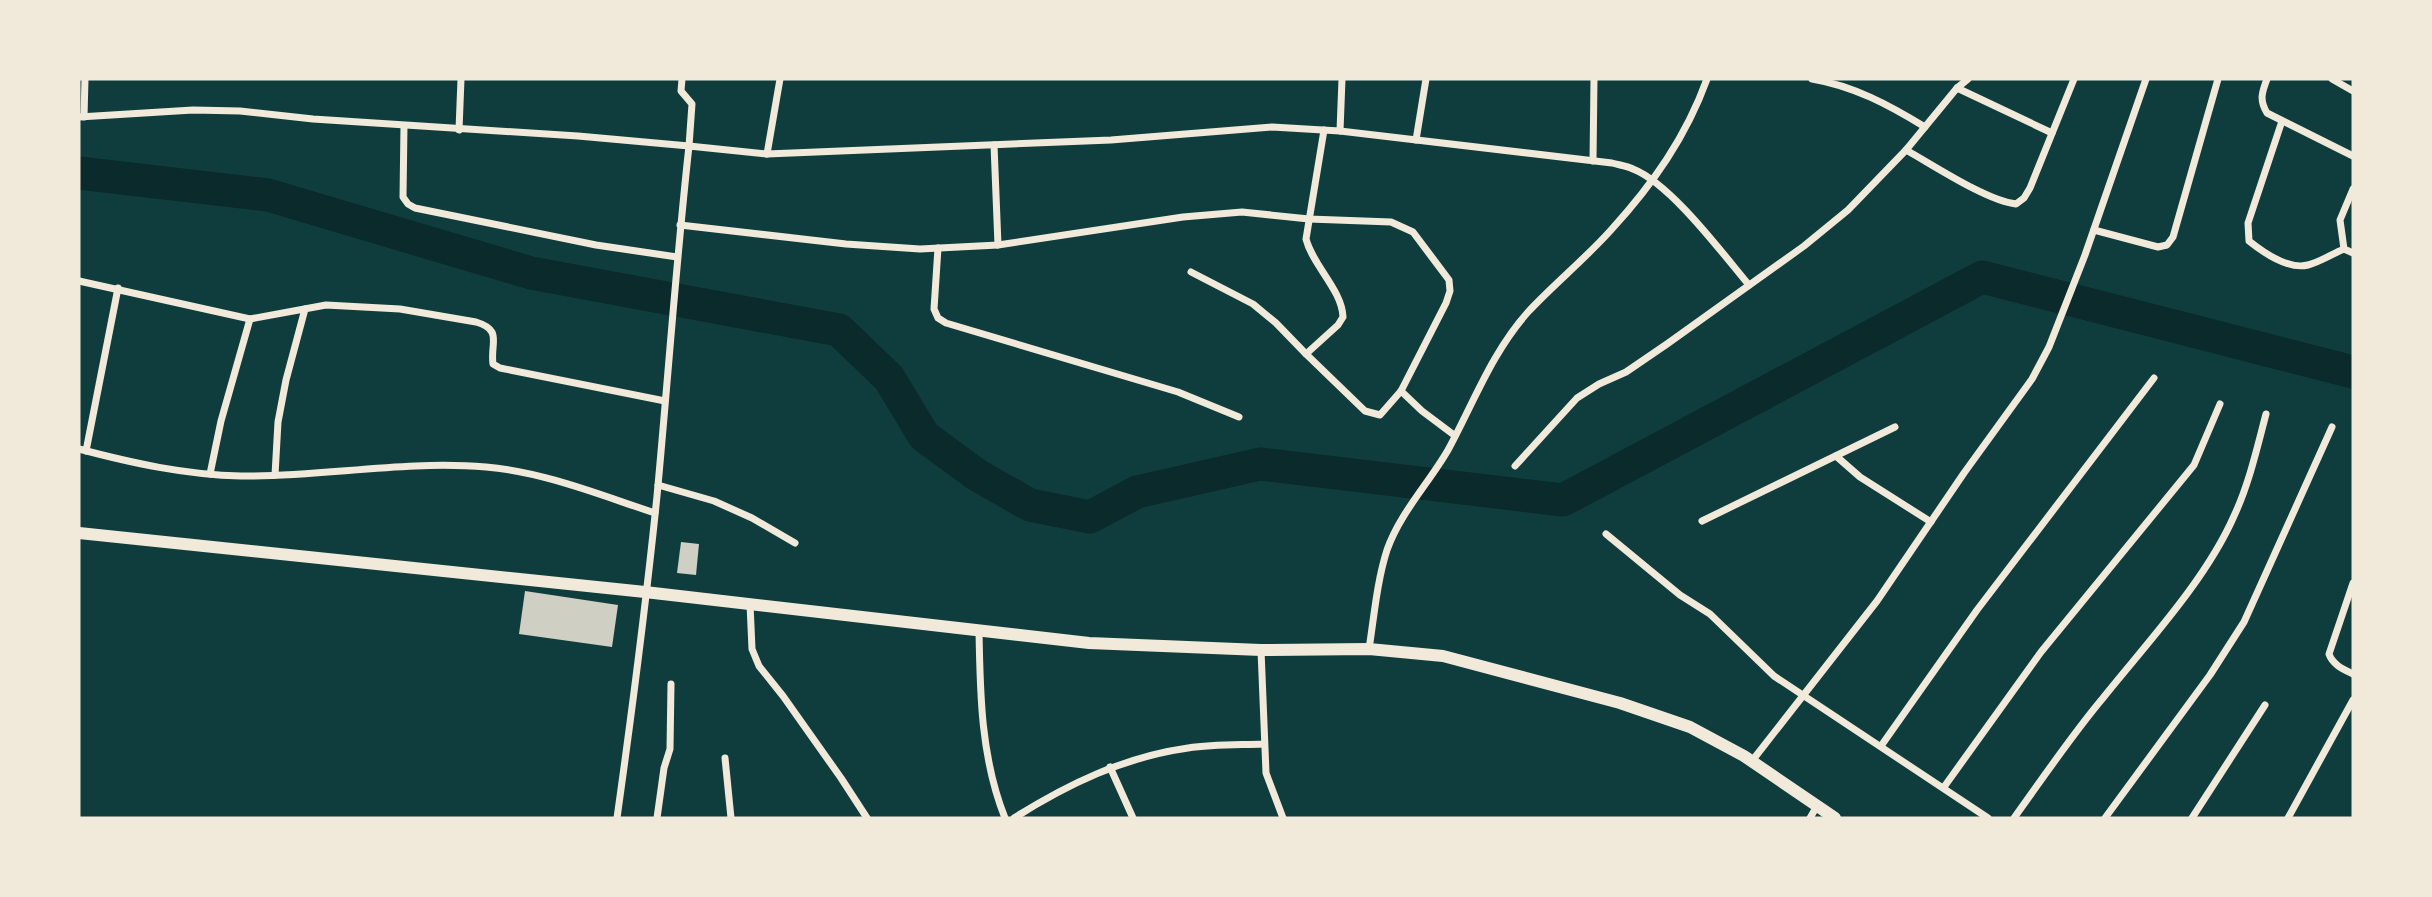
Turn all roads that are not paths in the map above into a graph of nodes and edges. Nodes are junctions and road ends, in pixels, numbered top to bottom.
1 (85, 79) edge
2 (461, 79) edge
3 (682, 79) edge
4 (780, 79) edge
5 (1342, 79) edge
6 (1426, 79) edge
7 (1594, 79) edge
8 (1707, 79) edge
9 (1812, 79) edge
10 (1968, 79) edge
11 (2074, 79) edge
12 (2146, 79) edge
13 (2218, 79) edge
14 (2267, 79) edge
15 (2332, 79) edge
16 (1826, 80) edge
17 (1957, 88) junction
18 (2353, 91) edge
19 (81, 117) edge
20 (2282, 121) junction
21 (404, 126) junction
22 (1925, 127) junction
23 (459, 130) junction
24 (1324, 130) junction
25 (1340, 131) junction
26 (2052, 133) junction
27 (1416, 140) junction
28 (994, 145) junction
29 (689, 146) junction
30 (1906, 150) junction
31 (767, 154) junction
32 (2353, 156) edge
33 (1593, 161) junction
34 (1653, 181) junction
35 (2353, 189) edge
36 (1309, 219) junction
37 (680, 225) junction
38 (2094, 230) junction
39 (998, 245) junction
40 (939, 248) junction
41 (2344, 249) junction
42 (2353, 253) edge
43 (677, 257) junction
44 (1191, 272) dead end
45 (79, 281) edge
46 (1749, 285) junction
47 (118, 288) junction
48 (305, 309) junction
49 (250, 319) junction
50 (1306, 354) junction
51 (2154, 378) dead end
52 (1401, 391) junction
53 (665, 401) junction
54 (2220, 404) dead end
55 (2266, 414) dead end
56 (1238, 417) dead end
57 (1895, 427) dead end
58 (2332, 427) dead end
59 (1454, 435) junction
60 (82, 450) edge
61 (1836, 456) junction
62 (1515, 466) dead end
63 (210, 474) junction
64 (275, 475) junction
65 (658, 485) junction
66 (654, 513) junction
67 (1702, 521) dead end
68 (1931, 522) junction
69 (79, 533) edge
70 (1606, 534) dead end
71 (796, 543) dead end
72 (2353, 583) edge
73 (645, 592) junction
74 (750, 604) junction
75 (979, 630) junction
76 (1369, 649) junction
77 (1261, 650) junction
78 (2353, 674) edge
79 (671, 684) dead end
80 (1802, 695) junction
81 (2353, 700) edge
82 (2265, 705) dead end
83 (1264, 744) junction
84 (1881, 746) junction
85 (725, 758) dead end
86 (1752, 761) junction
87 (1110, 768) junction
88 (1944, 788) junction
89 (1817, 806) junction
90 (617, 818) edge
91 (657, 818) edge
92 (731, 818) edge
93 (867, 818) edge
94 (1006, 818) edge
95 (1014, 818) edge
96 (1133, 818) edge
97 (1283, 818) edge
98 (1810, 818) edge
99 (1835, 818) edge
100 (1988, 818) edge
101 (2014, 818) edge
102 (2105, 818) edge
103 (2192, 818) edge
104 (2288, 818) edge

1 - 19 street
2 - 23 street
3 - 29 street
4 - 31 street
5 - 25 street
6 - 27 street
7 - 33 street
8 - 34 street
9 - 16 street
10 - 17 street
11 - 26 street
12 - 38 street
13 - 38 street
14 - 20 street
15 - 18 street
16 - 22 street
17 - 22 street
17 - 26 street
19 - 21 street
20 - 32 street
20 - 41 street
21 - 23 street
21 - 43 street
22 - 30 street
23 - 29 street
24 - 25 street
24 - 28 street
24 - 36 street
25 - 27 street
26 - 30 street
27 - 33 street
28 - 31 street
28 - 39 street
29 - 31 street
29 - 37 street
30 - 46 street
33 - 34 street
34 - 46 street
34 - 59 street
35 - 41 street
36 - 39 street
36 - 50 street
36 - 52 street
37 - 40 street
37 - 43 street
38 - 68 street
39 - 40 street
40 - 56 street
41 - 42 street
43 - 53 street
44 - 50 street
45 - 47 street
46 - 62 street
47 - 49 street
47 - 60 street
48 - 49 street
48 - 53 street
48 - 64 street
49 - 63 street
50 - 52 street
51 - 84 street
52 - 59 street
53 - 65 street
54 - 88 street
55 - 101 street
57 - 61 street
58 - 102 street
59 - 76 street
60 - 63 street
61 - 67 street
61 - 68 street
63 - 64 street
64 - 66 street
65 - 66 street
65 - 71 street
66 - 73 street
68 - 80 street
69 - 73 street
70 - 80 street
72 - 78 street
73 - 74 street
73 - 90 street
74 - 75 street
74 - 93 street
75 - 77 street
75 - 94 street
76 - 77 street
76 - 86 street
77 - 83 street
79 - 91 street
80 - 84 street
80 - 86 street
81 - 104 street
82 - 103 street
83 - 87 street
83 - 97 street
84 - 88 street
85 - 92 street
86 - 89 street
87 - 95 street
87 - 96 street
88 - 100 street
89 - 98 street
89 - 99 street

